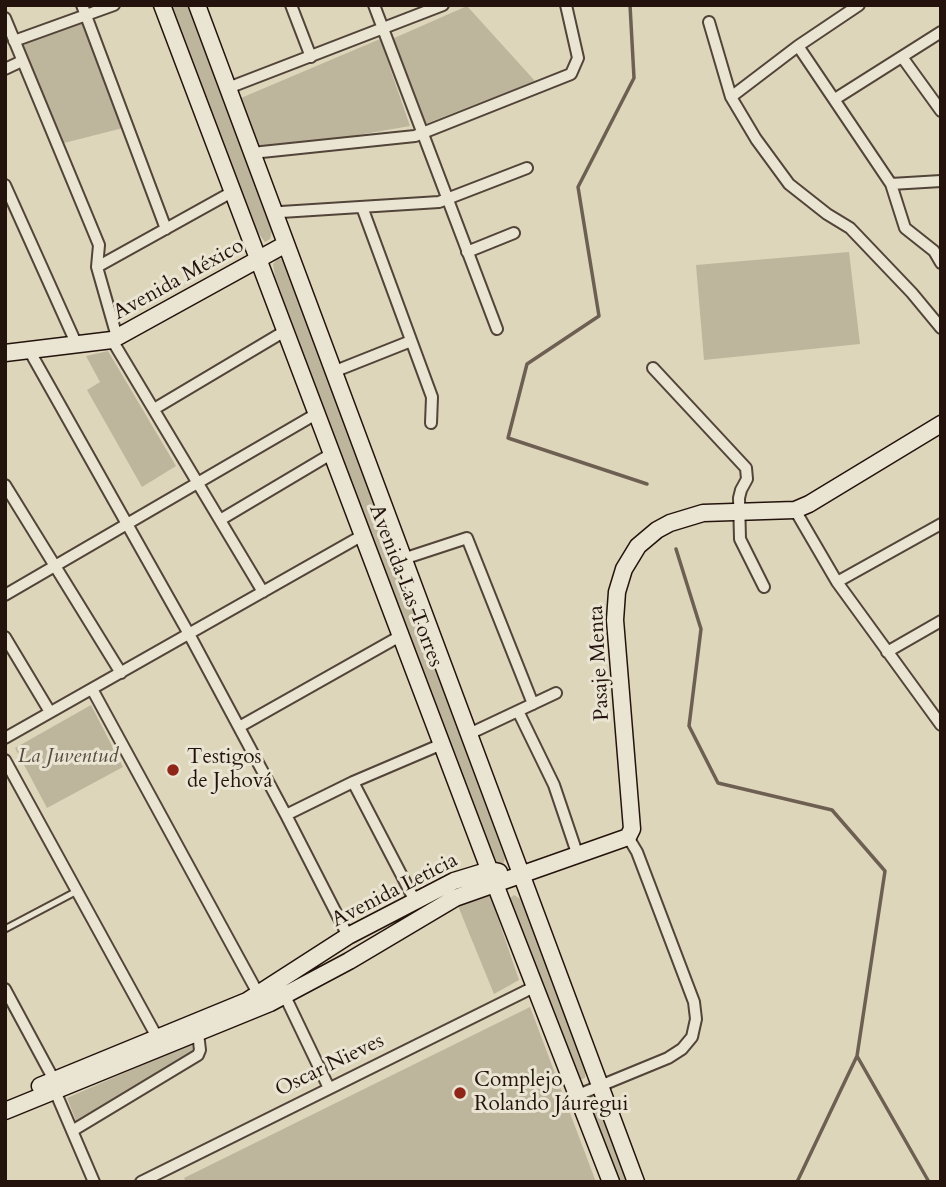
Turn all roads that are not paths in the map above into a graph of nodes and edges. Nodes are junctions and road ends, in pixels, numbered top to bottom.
1 (114, 5) edge
2 (162, 5) edge
3 (197, 5) edge
4 (291, 5) edge
5 (374, 5) edge
6 (443, 5) edge
7 (566, 5) edge
8 (859, 5) edge
9 (84, 10) edge
10 (5, 18) edge
11 (709, 22) dead end
12 (383, 28) junction
13 (941, 32) edge
14 (13, 41) junction
15 (798, 46) junction
16 (311, 57) junction
17 (902, 57) junction
18 (22, 61) junction
19 (5, 69) edge
20 (228, 88) junction
21 (731, 97) junction
22 (835, 99) junction
23 (941, 111) edge
24 (422, 133) junction
25 (252, 153) junction
26 (527, 168) dead end
27 (941, 181) edge
28 (891, 184) junction
29 (5, 185) edge
30 (232, 192) junction
31 (447, 199) junction
32 (362, 207) junction
33 (275, 214) junction
34 (166, 229) junction
35 (514, 233) dead end
36 (286, 244) junction
37 (467, 252) junction
38 (259, 260) junction
39 (941, 263) edge
40 (97, 267) junction
41 (941, 328) edge
42 (497, 329) dead end
43 (285, 331) junction
44 (115, 339) junction
45 (411, 341) junction
46 (76, 343) junction
47 (7, 349) edge
48 (29, 350) junction
49 (653, 368) dead end
50 (333, 372) junction
51 (154, 409) junction
52 (316, 414) junction
53 (431, 424) dead end
54 (941, 424) edge
55 (331, 454) junction
56 (198, 483) junction
57 (5, 485) edge
58 (795, 510) junction
59 (741, 512) junction
60 (220, 520) junction
61 (126, 524) junction
62 (941, 524) edge
63 (363, 535) junction
64 (403, 559) junction
65 (56, 566) junction
66 (837, 582) junction
67 (764, 587) dead end
68 (263, 592) junction
69 (5, 595) edge
70 (941, 621) edge
71 (188, 634) junction
72 (401, 635) junction
73 (5, 637) edge
74 (887, 652) junction
75 (121, 673) junction
76 (92, 689) junction
77 (556, 693) dead end
78 (533, 704) junction
79 (518, 711) junction
80 (50, 712) junction
81 (940, 722) edge
82 (239, 727) junction
83 (469, 734) junction
84 (5, 738) edge
85 (442, 744) junction
86 (5, 760) edge
87 (353, 782) junction
88 (286, 815) junction
89 (628, 837) junction
90 (579, 856) junction
91 (522, 876) junction
92 (492, 877) junction
93 (77, 891) junction
94 (415, 901) junction
95 (5, 929) edge
96 (348, 936) junction
97 (536, 986) junction
98 (5, 989) edge
99 (281, 989) junction
100 (262, 1000) junction
101 (198, 1033) junction
102 (157, 1037) junction
103 (600, 1085) junction
104 (54, 1086) junction
105 (329, 1088) junction
106 (578, 1095) junction
107 (5, 1102) edge
108 (5, 1111) edge
109 (72, 1131) junction
110 (165, 1177) edge
111 (94, 1182) edge
112 (141, 1182) edge
113 (611, 1182) edge
114 (636, 1182) edge

1 - 9 street
2 - 30 street, Avenida Las Torres
3 - 20 street, Avenida Las Torres
4 - 16 street
5 - 12 street
6 - 12 street
7 - 24 street
8 - 15 street
9 - 14 street
9 - 34 street
10 - 14 street
11 - 21 street
12 - 16 street
12 - 24 street
13 - 17 street
14 - 18 street
15 - 21 street
15 - 22 street
16 - 20 street
17 - 22 street
17 - 23 street
18 - 19 street
18 - 40 street
20 - 25 street, Avenida Las Torres
21 - 41 street
22 - 28 street
24 - 25 street
24 - 31 street
25 - 33 street, Avenida Las Torres
26 - 31 street
27 - 28 street
28 - 39 street
29 - 46 street
30 - 34 street
30 - 38 street, Avenida Las Torres
31 - 32 street
31 - 37 street
32 - 33 street
32 - 45 street
33 - 36 street, Avenida Las Torres
34 - 40 street
35 - 37 street
36 - 38 street, Avenida México
36 - 50 street, Avenida Las Torres
37 - 42 street
38 - 43 street, Avenida Las Torres
38 - 44 street, Avenida México
40 - 44 street
43 - 51 street
43 - 52 street, Avenida Las Torres
44 - 46 street, Avenida México
44 - 51 street
45 - 50 street
45 - 53 street
46 - 48 street, Avenida México
47 - 48 street, Avenida México
48 - 61 street
49 - 59 street
50 - 64 street, Avenida Las Torres
51 - 56 street
52 - 55 street, Avenida Las Torres
52 - 56 street
54 - 58 street, Pasaje Menta
55 - 60 street
55 - 63 street, Avenida Las Torres
56 - 60 street
56 - 61 street
57 - 65 street
58 - 59 street, Pasaje Menta
58 - 66 street
59 - 67 street
59 - 89 street, Pasaje Menta
60 - 68 street
61 - 65 street
61 - 71 street
62 - 66 street
63 - 68 street
63 - 72 street, Avenida Las Torres
64 - 78 street
64 - 83 street, Avenida Las Torres
65 - 69 street
65 - 75 street
66 - 74 street
68 - 71 street
70 - 74 street
71 - 75 street
71 - 82 street
72 - 82 street
72 - 85 street, Avenida Las Torres
73 - 80 street
74 - 81 street
75 - 76 street
76 - 80 street
76 - 100 street
77 - 78 street
78 - 79 street
79 - 83 street
79 - 90 street
80 - 84 street
82 - 88 street
83 - 91 street, Avenida Las Torres
85 - 87 street
85 - 92 street, Avenida Las Torres
86 - 93 street
87 - 88 street
87 - 94 street
88 - 96 street
89 - 90 street
89 - 103 street
90 - 91 street
91 - 92 street, Avenida Leticia
91 - 103 street, Avenida Las Torres
92 - 94 street, Avenida Leticia
92 - 97 street, Avenida Las Torres
92 - 99 street, Avenida Leticia
93 - 95 lane
93 - 102 street
94 - 96 street, Avenida Leticia
96 - 99 street, Avenida Leticia
97 - 105 street, Oscar Nieves
97 - 106 street, Avenida Las Torres
98 - 104 street
99 - 100 street, Avenida Leticia
99 - 105 street
100 - 101 street, Avenida Leticia
100 - 102 street, Avenida Leticia
101 - 104 street, Avenida Leticia
101 - 109 street
102 - 104 street, Avenida Leticia
103 - 106 street
103 - 114 street, Avenida Las Torres
104 - 107 street, Avenida Leticia
104 - 108 street, Avenida Leticia
104 - 109 street
105 - 110 street, Oscar Nieves
106 - 113 street, Avenida Las Torres
109 - 111 street
110 - 112 street, Oscar Nieves

